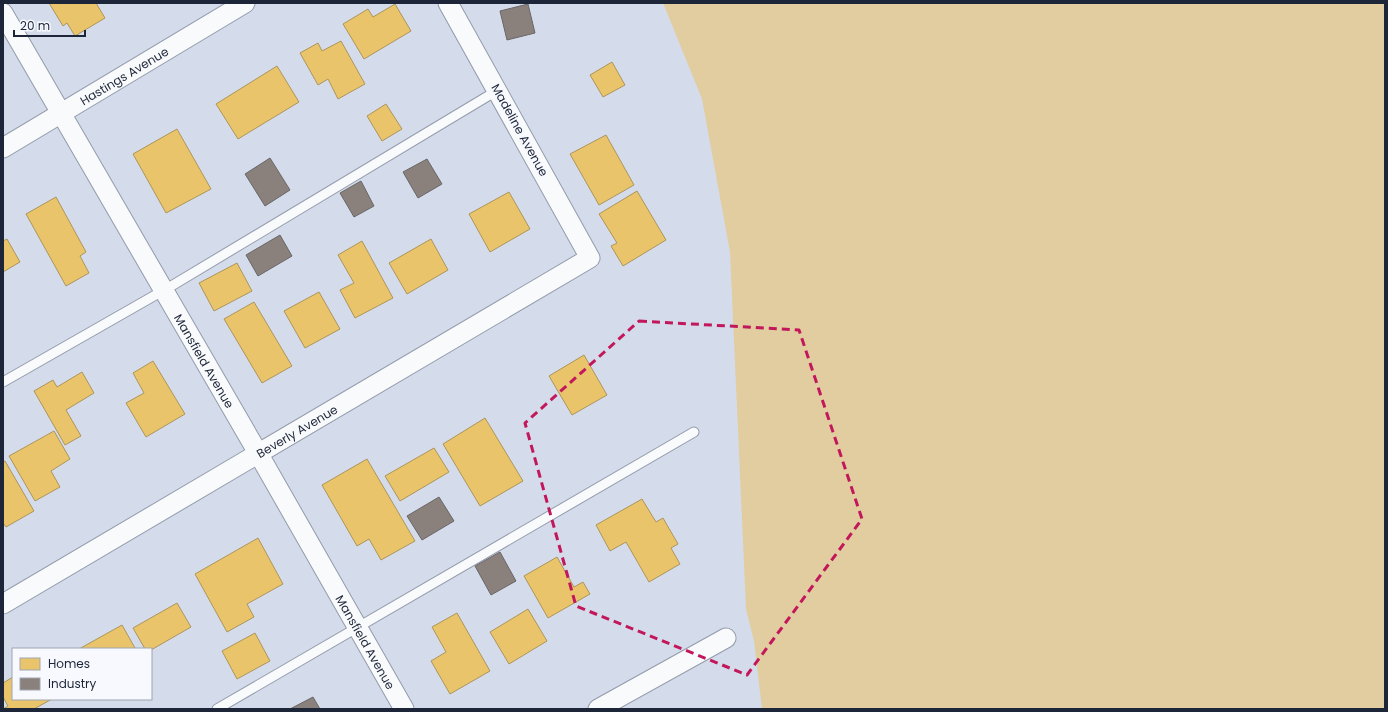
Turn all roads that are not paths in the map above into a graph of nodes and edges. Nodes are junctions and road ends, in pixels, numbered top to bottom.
1 (245, 3) edge
2 (448, 3) edge
3 (3, 13) edge
4 (498, 90) junction
5 (62, 113) junction
6 (3, 148) edge
7 (590, 258) joint
8 (164, 290) junction
9 (3, 382) edge
10 (694, 432) dead end
11 (258, 453) junction
12 (3, 604) edge
13 (358, 628) junction
14 (726, 638) dead end
15 (217, 709) edge
16 (404, 709) edge
17 (598, 709) edge

1 - 5 street, Hastings Avenue
2 - 4 street, Madeline Avenue
3 - 5 street, Mansfield Avenue
4 - 7 street, Madeline Avenue
4 - 8 lane
5 - 6 street, Hastings Avenue
5 - 8 street, Mansfield Avenue
7 - 11 street, Beverly Avenue
8 - 9 lane
8 - 11 street, Mansfield Avenue
10 - 13 lane
11 - 12 street, Beverly Avenue
11 - 13 street, Mansfield Avenue
13 - 15 lane
13 - 16 street, Mansfield Avenue
14 - 17 street

